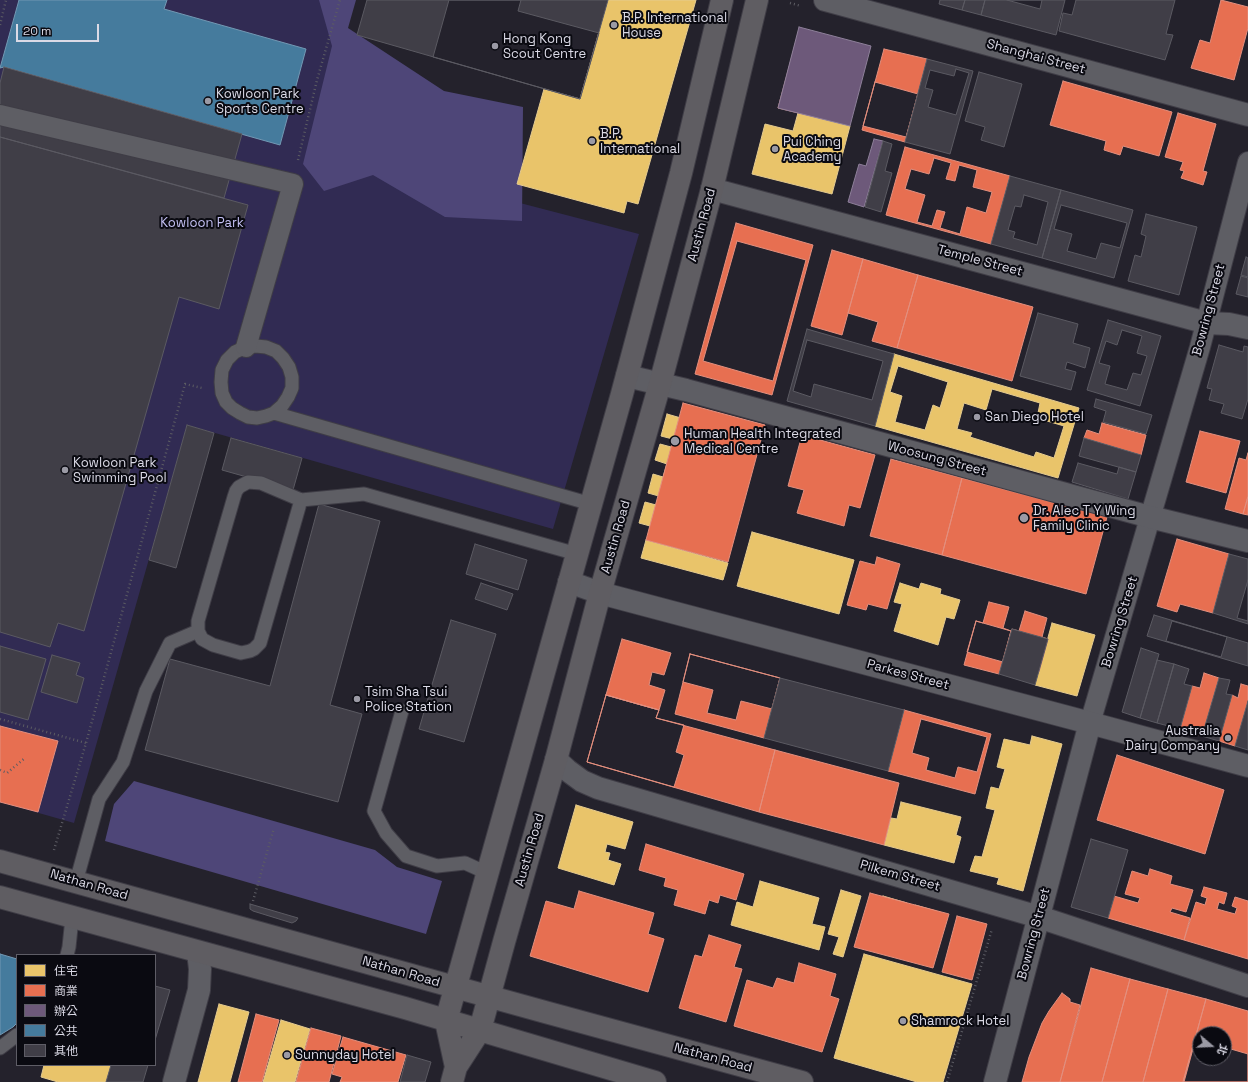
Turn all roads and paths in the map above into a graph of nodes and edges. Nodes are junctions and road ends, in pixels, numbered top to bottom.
1 (6, 0) edge
2 (340, 0) edge
3 (722, 0) edge
4 (757, 0) edge
5 (824, 0) edge
6 (0, 25) edge
7 (0, 115) edge
8 (1248, 115) edge
9 (1248, 162) edge
10 (292, 184) junction
11 (712, 189) junction
12 (1207, 323) junction
13 (1248, 328) edge
14 (246, 347) junction
15 (627, 376) junction
16 (186, 384) dead end
17 (660, 384) junction
18 (274, 413) junction
19 (301, 500) junction
20 (591, 504) junction
21 (1150, 517) junction
22 (1248, 541) edge
23 (577, 554) junction
24 (569, 582) junction
25 (600, 593) junction
26 (198, 631) junction
27 (402, 711) dead end
28 (0, 719) edge
29 (1090, 723) junction
30 (86, 743) junction
31 (25, 758) dead end
32 (556, 760) junction
33 (1248, 766) edge
34 (0, 770) edge
35 (274, 828) dead end
36 (52, 856) dead end
37 (0, 861) edge
38 (487, 873) junction
39 (76, 882) junction
40 (0, 897) edge
41 (253, 901) dead end
42 (1039, 917) junction
43 (72, 918) junction
44 (993, 926) dead end
45 (198, 952) junction
46 (67, 954) edge
47 (1248, 986) edge
48 (454, 987) junction
49 (488, 996) junction
50 (446, 1021) junction
51 (480, 1030) junction
52 (16, 1036) edge
53 (0, 1048) edge
54 (454, 1075) edge
55 (174, 1082) edge
56 (655, 1082) edge
57 (802, 1082) edge
58 (947, 1082) edge
59 (995, 1082) edge

1 - 6 path
2 - 10 path
3 - 15 main road, Austin Road
4 - 11 main road, Austin Road
5 - 8 street, Shanghai Street
7 - 10 street
9 - 12 street, Bowring Street
10 - 14 street
11 - 12 street, Temple Street
11 - 17 main road, Austin Road
12 - 13 street, Temple Street
12 - 21 street, Bowring Street
14 - 18 lane
14 - 18 lane
15 - 17 street, Woosung Street
15 - 20 main road, Austin Road
16 - 30 path
17 - 21 street, Woosung Street
17 - 25 main road, Austin Road
18 - 20 lane
19 - 23 lane
19 - 26 lane
19 - 26 lane
20 - 23 main road, Austin Road
21 - 22 street, Woosung Street
21 - 29 street, Bowring Street
23 - 24 main road, Austin Road
24 - 25 street, Parkes Street
24 - 38 main road, Austin Road
25 - 29 street, Parkes Street
25 - 32 main road, Austin Road
26 - 39 lane
27 - 38 lane
28 - 30 path
29 - 33 street, Parkes Street
29 - 42 street, Bowring Street
30 - 36 path
31 - 34 path
32 - 42 street, Pilkem Street
32 - 49 main road, Austin Road
35 - 41 path
37 - 39 main road, Nathan Road
38 - 48 main road, Austin Road
39 - 48 main road, Nathan Road
40 - 43 main road
42 - 47 street, Pilkem Street
42 - 59 street, Bowring Street
43 - 45 main road
43 - 46 lane
44 - 58 path
45 - 50 main road
45 - 55 street
48 - 49 main road, Nathan Road
48 - 50 main road, Austin Road
49 - 51 main road, Austin Road
49 - 57 main road, Nathan Road
50 - 51 main road
50 - 54 main road, Austin Road
51 - 54 main road, Austin Road
51 - 56 main road
52 - 53 lane

